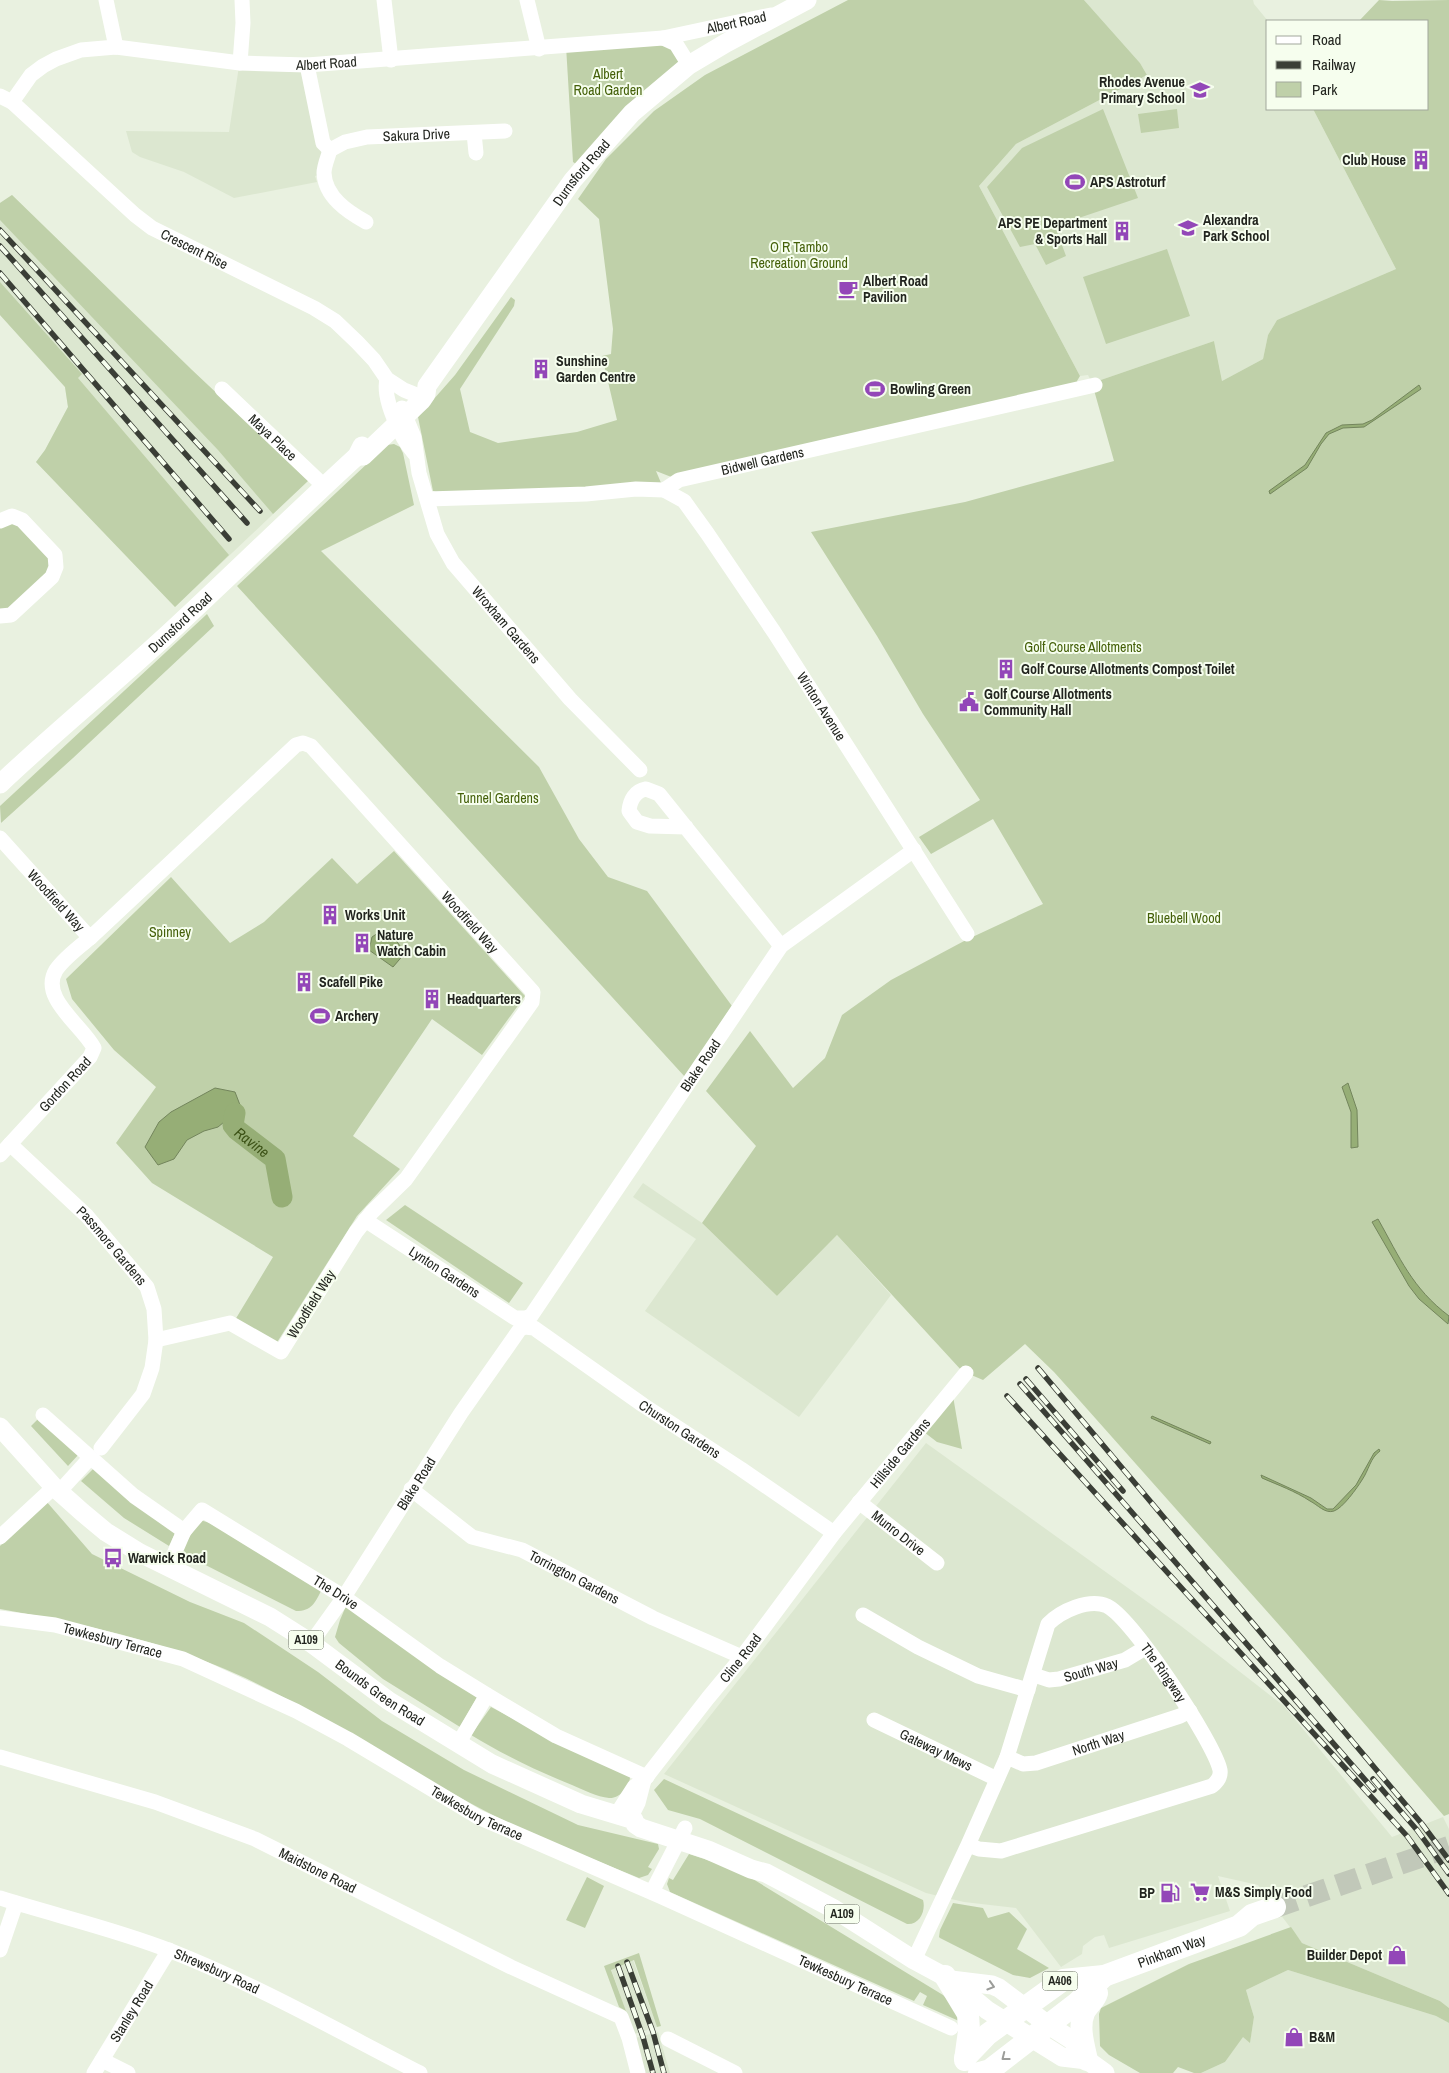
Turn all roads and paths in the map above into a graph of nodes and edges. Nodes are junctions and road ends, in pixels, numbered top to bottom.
1 (106, 0) edge
2 (242, 0) edge
3 (384, 0) edge
4 (527, 0) edge
5 (807, 0) edge
6 (786, 12) junction
7 (663, 38) junction
8 (116, 47) junction
9 (539, 49) junction
10 (391, 60) junction
11 (240, 64) junction
12 (306, 65) junction
13 (689, 65) junction
14 (6, 99) edge
15 (505, 131) dead end
16 (474, 133) junction
17 (330, 150) junction
18 (476, 153) dead end
19 (366, 222) dead end
20 (387, 379) junction
21 (1095, 385) dead end
22 (222, 389) dead end
23 (407, 408) junction
24 (324, 486) junction
25 (664, 490) junction
26 (427, 499) junction
27 (0, 522) edge
28 (0, 616) edge
29 (640, 770) dead end
30 (0, 784) edge
31 (686, 827) dead end
32 (0, 838) edge
33 (914, 850) junction
34 (967, 934) dead end
35 (90, 938) junction
36 (781, 946) junction
37 (4, 1147) edge
38 (365, 1220) junction
39 (525, 1323) junction
40 (156, 1340) junction
41 (966, 1373) dead end
42 (43, 1415) dead end
43 (0, 1427) edge
44 (96, 1453) junction
45 (57, 1489) junction
46 (411, 1489) junction
47 (859, 1502) junction
48 (184, 1530) junction
49 (834, 1533) junction
50 (0, 1538) edge
51 (937, 1563) dead end
52 (168, 1568) junction
53 (344, 1597) junction
54 (864, 1615) dead end
55 (0, 1618) edge
56 (311, 1643) junction
57 (1145, 1648) junction
58 (742, 1658) junction
59 (1034, 1675) junction
60 (1028, 1690) junction
61 (487, 1695) junction
62 (1190, 1712) junction
63 (874, 1720) dead end
64 (458, 1744) junction
65 (0, 1757) edge
66 (1007, 1757) junction
67 (645, 1778) junction
68 (997, 1779) junction
69 (627, 1818) junction
70 (682, 1834) junction
71 (968, 1845) junction
72 (652, 1892) junction
73 (0, 1898) edge
74 (16, 1904) junction
75 (1279, 1913) tunnel mouth
76 (0, 1950) edge
77 (169, 1950) junction
78 (914, 1960) junction
79 (948, 1978) junction
80 (1099, 1982) junction
81 (1033, 2020) junction
82 (1006, 2021) junction
83 (951, 2028) dead end
84 (668, 2039) dead end
85 (1087, 2060) junction
86 (98, 2067) edge
87 (969, 2068) edge
88 (128, 2073) edge
89 (420, 2073) edge
90 (638, 2073) edge
91 (736, 2073) edge
92 (1105, 2073) edge

1 - 8 street
2 - 11 street
3 - 10 street
4 - 9 street
5 - 6 main road, Albert Road
6 - 7 street, Albert Road
6 - 13 main road, Durnsford Road
7 - 9 street, Albert Road
7 - 13 street
8 - 11 street, Albert Road
8 - 14 street, Albert Road
9 - 10 street, Albert Road
10 - 12 street, Albert Road
11 - 12 street, Albert Road
12 - 17 street
13 - 23 main road, Durnsford Road
14 - 20 street, Crescent Rise
15 - 16 street, Sakura Drive
16 - 17 street, Sakura Drive
16 - 18 street
17 - 19 street
20 - 23 street, Crescent Rise
20 - 23 street, Crescent Rise
21 - 25 street, Bidwell Gardens
22 - 24 street, Maya Place
23 - 24 main road, Durnsford Road
23 - 26 street, Wroxham Gardens
24 - 30 main road, Durnsford Road
25 - 26 street, Bidwell Gardens
25 - 33 street, Winton Avenue
26 - 29 street, Wroxham Gardens
27 - 28 street
31 - 36 street
32 - 35 street, Woodfield Way
33 - 34 street, Winton Avenue
33 - 36 street, Blake Road
35 - 37 street, Gordon Road
35 - 38 street, Woodfield Way
36 - 39 street, Blake Road
37 - 40 street, Passmore Gardens
38 - 39 street, Lynton Gardens
38 - 40 street, Woodfield Way
39 - 46 street, Blake Road
39 - 49 street, Churston Gardens
40 - 44 street, Passmore Gardens
41 - 47 street, Hillside Gardens
42 - 44 street
43 - 45 main road, Bounds Green Road / A109
44 - 45 street, Passmore Gardens
44 - 48 street
45 - 50 street
45 - 52 main road, Bounds Green Road / A109
46 - 53 street, Blake Road
46 - 58 street, Torrington Gardens
47 - 49 street, Hillside Gardens
47 - 51 street, Munro Drive
48 - 52 street, The Drive
48 - 53 street, The Drive
49 - 58 street, Cline Road
52 - 56 main road, Bounds Green Road / A109
53 - 56 street, Blake Road
53 - 61 street, The Drive
54 - 60 street
55 - 72 street, Tewkesbury Terrace
56 - 64 main road, Bounds Green Road / A109
57 - 59 street, South Way
57 - 59 street, The Ringway
57 - 62 street, The Ringway
58 - 67 street, Cline Road
59 - 60 street, The Ringway
60 - 66 street, The Ringway
61 - 64 street
61 - 67 street, The Drive
62 - 66 street, North Way
62 - 71 street, The Ringway
63 - 68 street, Gateway Mews
64 - 69 main road, Bounds Green Road / A109
65 - 90 street, Maidstone Road
66 - 68 street, The Ringway
67 - 69 street, Cline Road
68 - 71 street, The Ringway
69 - 70 main road, Bounds Green Road / A109
70 - 72 street
70 - 78 main road, Bounds Green Road / A109
71 - 78 street, The Ringway
72 - 83 street, Tewkesbury Terrace
73 - 74 street, Shrewsbury Road
74 - 76 street
74 - 77 street, Shrewsbury Road
75 - 80 highway, Pinkham Way / A406
77 - 86 street, Stanley Road
77 - 89 street, Shrewsbury Road
78 - 79 main road, Bounds Green Road / A109
79 -> 81 main road, Bounds Green Road / A109
79 - 82 main road, Bounds Green Road / A109
79 - 87 highway
80 - 81 highway, Pinkham Way / A406
80 - 85 highway
81 - 82 highway, A406
81 - 85 main road, A109
81 -> 87 highway, A406
82 - 87 highway, A406
84 - 91 street
85 - 92 main road, A109
86 - 88 street

